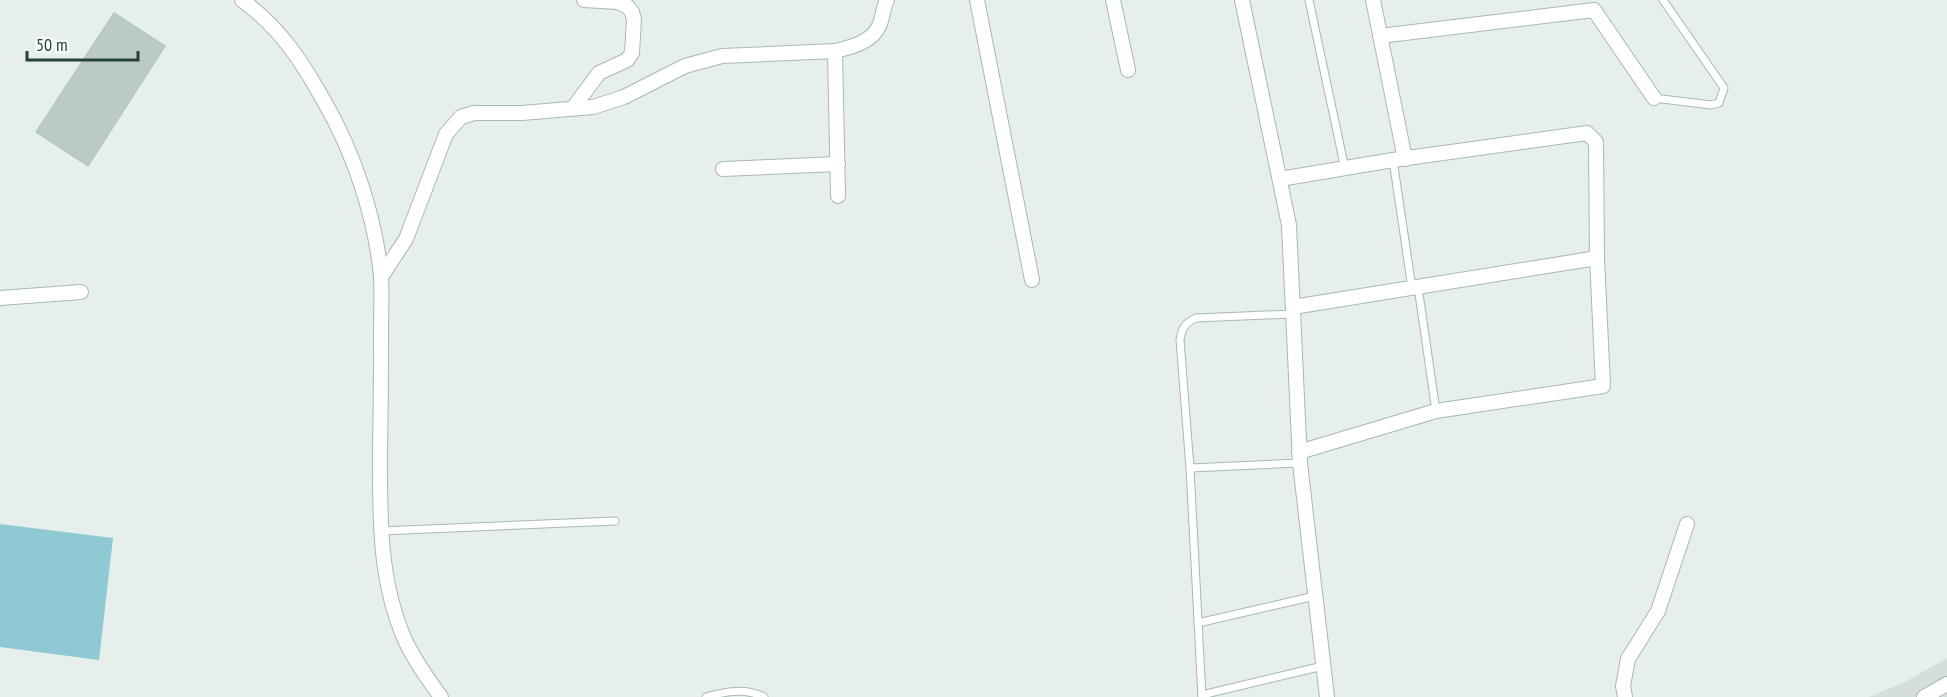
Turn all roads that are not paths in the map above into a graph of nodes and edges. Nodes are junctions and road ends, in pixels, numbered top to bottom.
1 (242, 0) edge
2 (584, 0) edge
3 (887, 0) edge
4 (977, 0) edge
5 (1113, 0) edge
6 (1242, 0) edge
7 (1309, 0) edge
8 (1373, 0) edge
9 (1662, 0) edge
10 (1596, 5) edge
11 (1380, 36) junction
12 (835, 51) junction
13 (1128, 70) dead end
14 (1654, 98) joint
15 (573, 108) junction
16 (1399, 159) junction
17 (838, 164) junction
18 (723, 169) dead end
19 (1345, 169) junction
20 (1280, 179) junction
21 (838, 196) dead end
22 (1597, 258) junction
23 (381, 276) junction
24 (1032, 280) dead end
25 (1415, 287) junction
26 (81, 292) dead end
27 (0, 298) edge
28 (1292, 311) junction
29 (1437, 411) junction
30 (1300, 457) junction
31 (1190, 468) junction
32 (615, 522) dead end
33 (1687, 524) dead end
34 (380, 531) junction
35 (1315, 596) junction
36 (1198, 623) junction
37 (1323, 666) junction
38 (1947, 684) edge
39 (1202, 696) edge
40 (441, 697) edge
41 (706, 697) edge
42 (764, 697) edge
43 (1327, 697) edge
44 (1625, 697) edge
45 (1924, 697) edge

1 - 23 street
2 - 15 street
3 - 12 street
4 - 24 street
5 - 13 street
6 - 20 street
7 - 19 lane
8 - 11 street
9 - 14 lane
10 - 11 street
10 - 14 street
11 - 16 street
12 - 15 street
12 - 17 street
15 - 23 street
16 - 19 street
16 - 22 street
16 - 25 lane
17 - 18 street
17 - 21 street
19 - 20 street
20 - 28 street
22 - 25 street
22 - 29 street
23 - 34 street
25 - 28 street
25 - 29 lane
26 - 27 street
28 - 30 street
28 - 31 lane
29 - 30 street
30 - 31 lane
30 - 35 street
31 - 36 lane
32 - 34 lane
33 - 44 street
34 - 40 street
35 - 36 lane
35 - 37 street
36 - 39 lane
37 - 39 lane
37 - 43 street
38 - 45 street
41 - 42 lane

